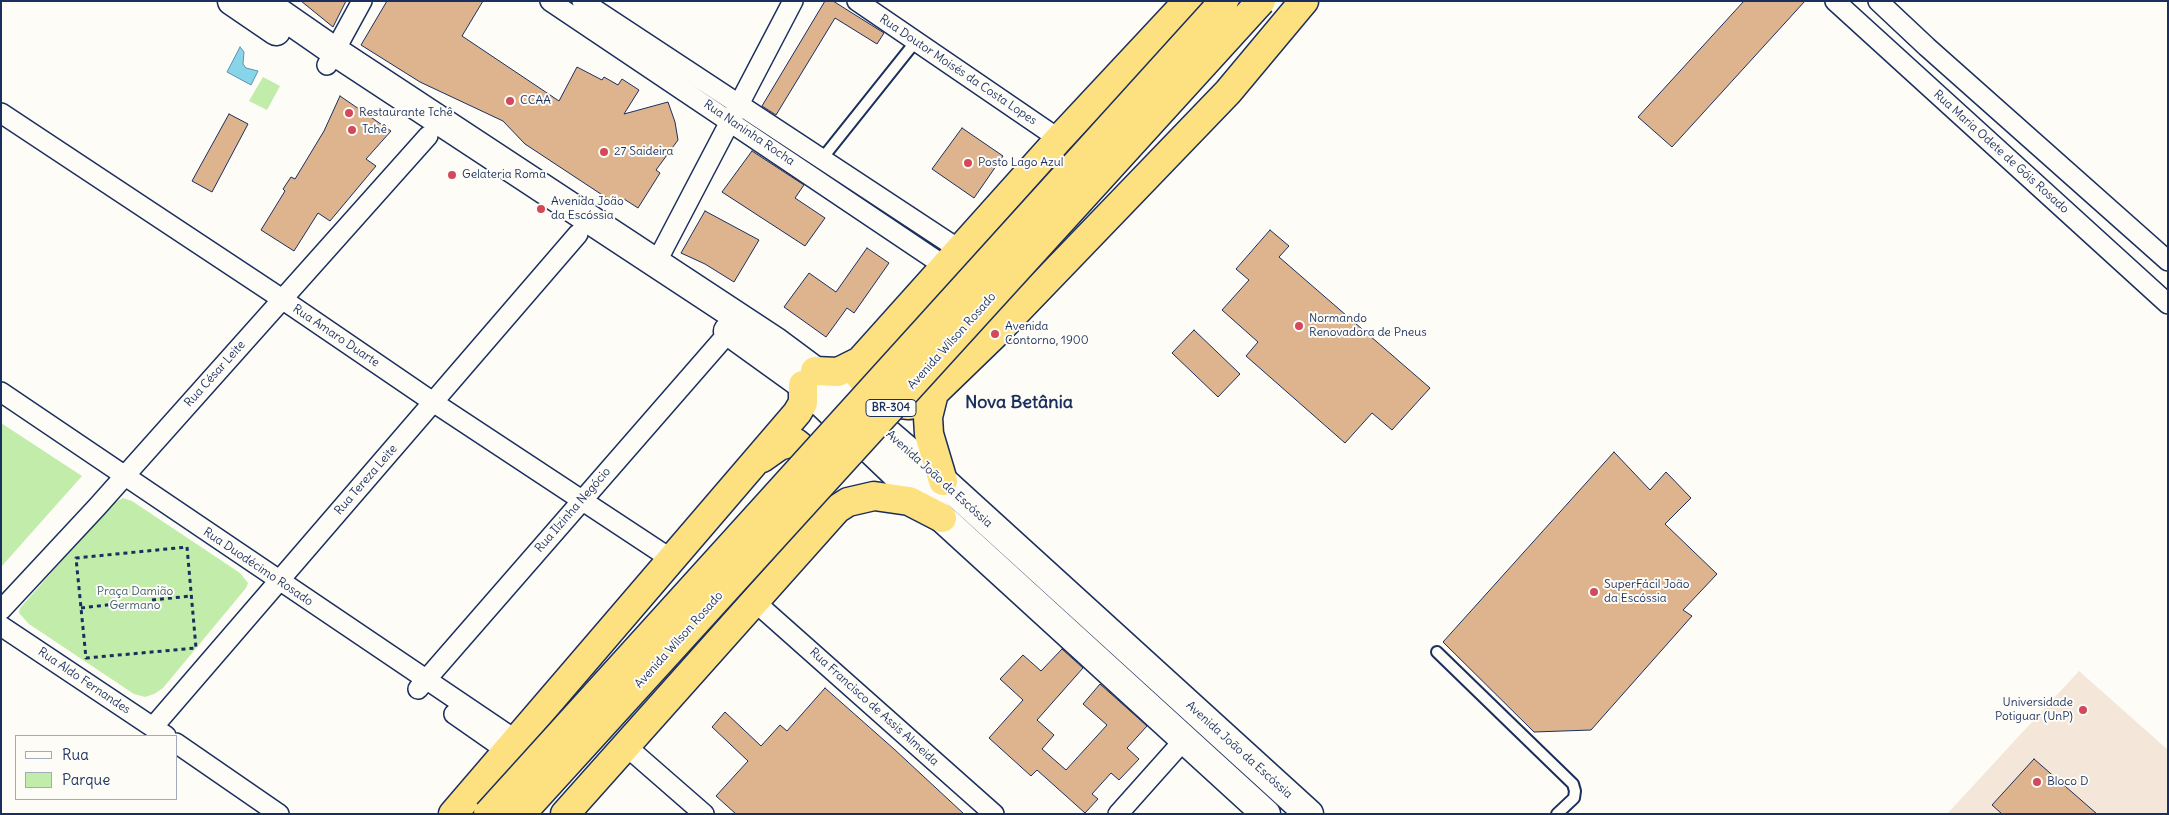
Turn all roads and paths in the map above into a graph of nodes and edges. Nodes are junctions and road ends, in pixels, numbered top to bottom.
1 (232, 1) edge
2 (262, 1) edge
3 (362, 1) edge
4 (550, 1) edge
5 (582, 1) edge
6 (793, 1) edge
7 (857, 1) edge
8 (1188, 1) edge
9 (1224, 1) edge
10 (1261, 1) edge
11 (1304, 1) edge
12 (1835, 1) edge
13 (1878, 1) edge
14 (1874, 37) junction
15 (916, 41) junction
16 (1927, 47) junction
17 (330, 58) junction
18 (1, 113) edge
19 (735, 113) junction
20 (428, 136) junction
21 (1059, 139) junction
22 (821, 160) junction
23 (578, 234) junction
24 (953, 258) junction
25 (2168, 261) edge
26 (656, 263) junction
27 (282, 299) junction
28 (2168, 304) edge
29 (729, 332) junction
30 (860, 361) junction
31 (809, 378) junction
32 (1, 392) edge
33 (934, 393) junction
34 (433, 402) junction
35 (1, 403) edge
36 (750, 467) junction
37 (121, 480) junction
38 (943, 481) junction
39 (582, 500) junction
40 (942, 518) junction
41 (816, 532) junction
42 (671, 559) junction
43 (276, 585) junction
44 (192, 596) junction
45 (152, 600) dead end
46 (754, 601) junction
47 (116, 604) dead end
48 (81, 608) junction
49 (1, 610) edge
50 (1, 626) edge
51 (1082, 647) junction
52 (1437, 652) dead end
53 (422, 685) junction
54 (1177, 694) junction
55 (159, 732) edge
56 (1184, 740) junction
57 (178, 744) edge
58 (511, 746) junction
59 (626, 746) junction
60 (1221, 774) junction
61 (1305, 812) edge
62 (279, 814) edge
63 (454, 814) edge
64 (488, 814) edge
65 (521, 814) edge
66 (566, 814) edge
67 (704, 814) edge
68 (994, 814) edge
69 (1118, 814) edge
70 (1266, 814) edge
71 (1277, 814) edge
72 (1557, 814) edge

1 - 17 main road, Avenida João da Escóssia
2 - 17 main road, Avenida João da Escóssia
3 - 17 street
4 - 19 street, Rua Naninha Rocha
5 - 19 street, Rua Naninha Rocha
6 - 19 street
7 - 15 street, Rua Doutor Moisés da Costa Lopes
8 - 21 highway
9 - 64 highway, Avenida Wilson Rosado / BR-304, bridge
10 - 65 highway, Avenida Wilson Rosado / BR-304, bridge
11 - 33 highway
12 - 14 street, Rua Maria Odete de Góis Rosado
13 - 16 street
14 - 16 street
14 - 28 street, Rua Maria Odete de Góis Rosado
15 - 21 street, Rua Doutor Moisés da Costa Lopes
15 - 22 lane
16 - 25 street
17 - 20 main road, Avenida João da Escóssia
17 - 26 main road, Avenida João da Escóssia
18 - 27 street, Rua Amaro Duarte
19 - 22 street, Rua Naninha Rocha
19 - 24 street, Rua Naninha Rocha
19 - 26 street
20 - 23 main road, Avenida João da Escóssia
20 - 27 street, Rua César Leite
21 - 24 highway
22 - 24 street, Rua Naninha Rocha
23 - 29 main road, Avenida João da Escóssia
23 - 34 street, Rua Tereza Leite
24 - 30 highway
26 - 31 main road, Avenida João da Escóssia
27 - 34 street, Rua Amaro Duarte
27 - 37 street, Rua César Leite
29 - 31 main road, Avenida João da Escóssia
29 - 39 street, Rua Ilzinha Negócio
30 - 31 highway
30 - 33 highway
31 - 36 highway
31 - 38 main road, Avenida João da Escóssia
31 - 40 main road, Avenida João da Escóssia
32 - 37 street, Rua Duodécimo Rosado
33 - 38 highway
34 - 39 street, Rua Amaro Duarte
34 - 43 street, Rua Tereza Leite
35 - 37 street, Rua Duodécimo Rosado
36 - 41 highway
36 - 42 highway
37 - 43 street, Rua Duodécimo Rosado
37 - 49 street, Rua César Leite
38 - 54 main road, Avenida João da Escóssia
39 - 42 street, Rua Amaro Duarte
39 - 53 street, Rua Ilzinha Negócio
40 - 41 highway
40 - 51 main road, Avenida João da Escóssia
41 - 46 highway
42 - 58 highway
43 - 53 street, Rua Duodécimo Rosado
43 - 55 street, Rua Tereza Leite
44 - 45 path
44 - 48 path
44 - 48 path
46 - 59 highway
46 - 68 street, Rua Francisco de Assis Almeida
47 - 48 path
50 - 55 street, Rua Aldo Fernandes
51 - 54 main road
51 - 56 main road, Avenida João da Escóssia
52 - 72 lane
53 - 58 street, Rua Duodécimo Rosado
54 - 61 main road, Avenida João da Escóssia
56 - 60 main road, Avenida João da Escóssia
56 - 69 street
57 - 62 street
58 - 63 highway
59 - 66 highway
59 - 67 street
60 - 70 main road, Avenida João da Escóssia
60 - 71 main road

